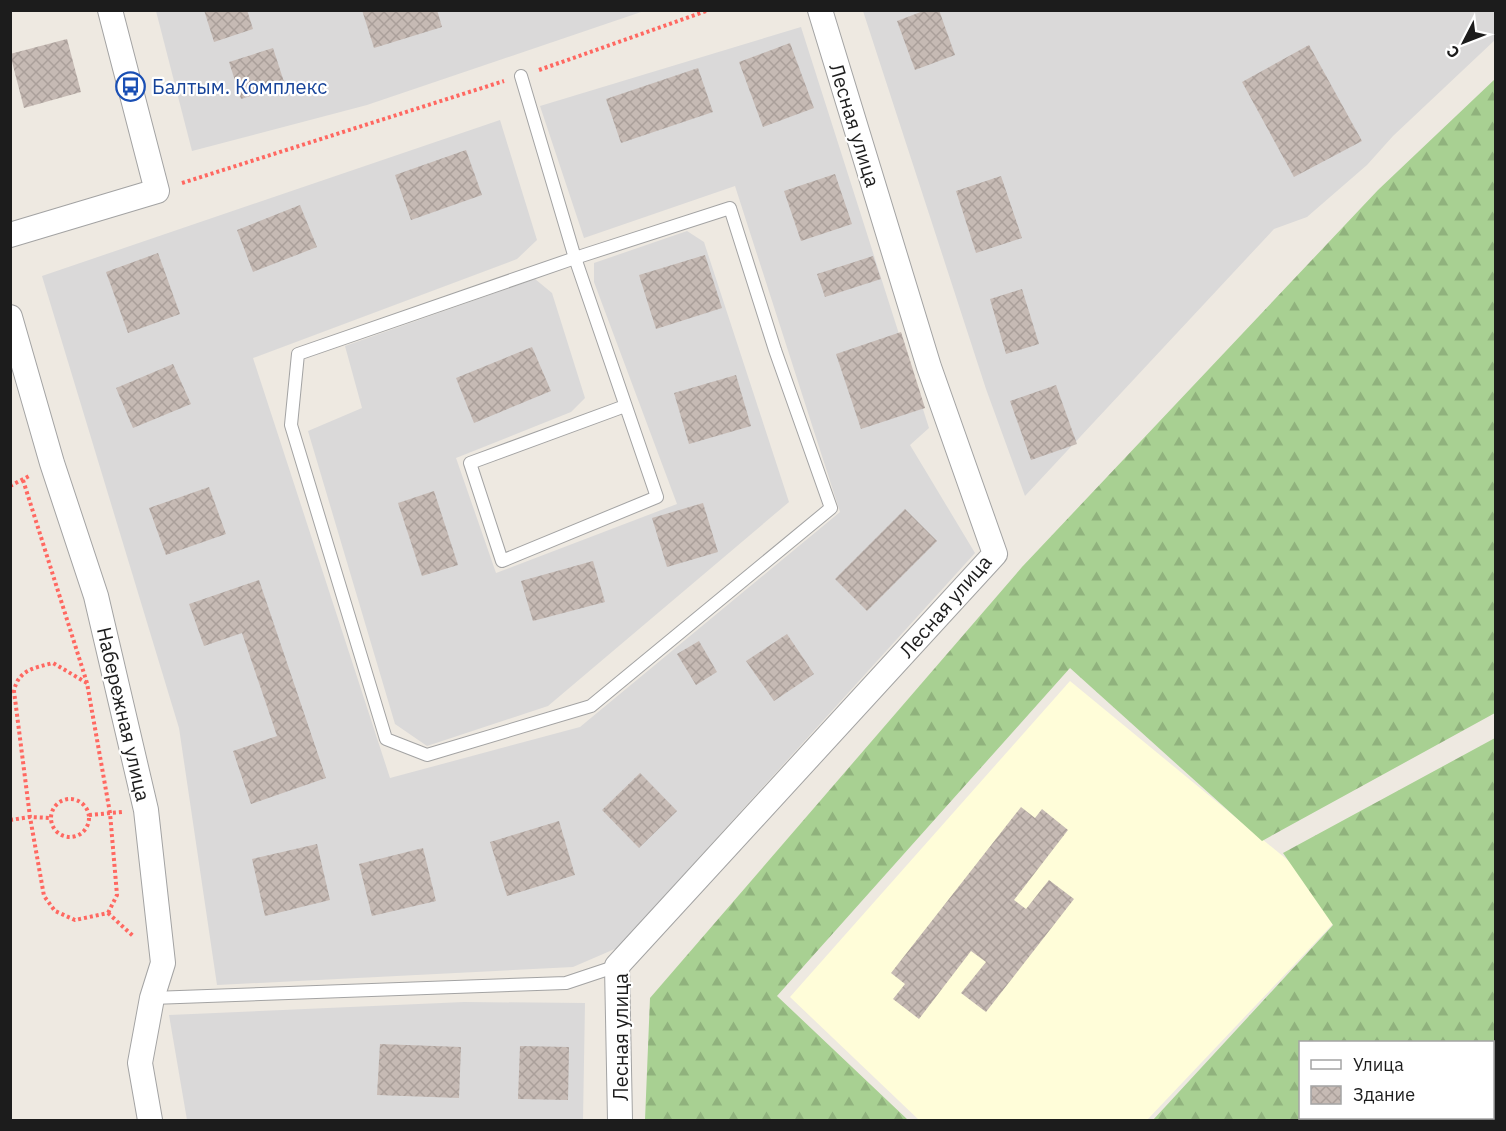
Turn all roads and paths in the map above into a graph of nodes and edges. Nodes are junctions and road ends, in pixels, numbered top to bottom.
1 (111, 10) edge
2 (708, 10) edge
3 (820, 10) edge
4 (521, 76) junction
5 (157, 191) junction
6 (10, 235) edge
7 (575, 258) junction
8 (10, 317) edge
9 (625, 406) junction
10 (23, 480) dead end
11 (87, 683) junction
12 (30, 817) junction
13 (51, 818) junction
14 (10, 820) edge
15 (617, 966) junction
16 (152, 998) junction
17 (150, 1120) edge
18 (620, 1120) edge

1 - 5 street
2 - 4 path
3 - 15 street, Лесная улица
4 - 5 path
4 - 7 lane
5 - 6 street
7 - 7 lane
7 - 9 lane
8 - 16 street, Набережная улица
9 - 9 lane
10 - 11 path
11 - 12 path
11 - 12 path
12 - 13 path
12 - 14 path
13 - 13 path
15 - 16 lane
15 - 18 street, Лесная улица
16 - 17 street, Набережная улица

